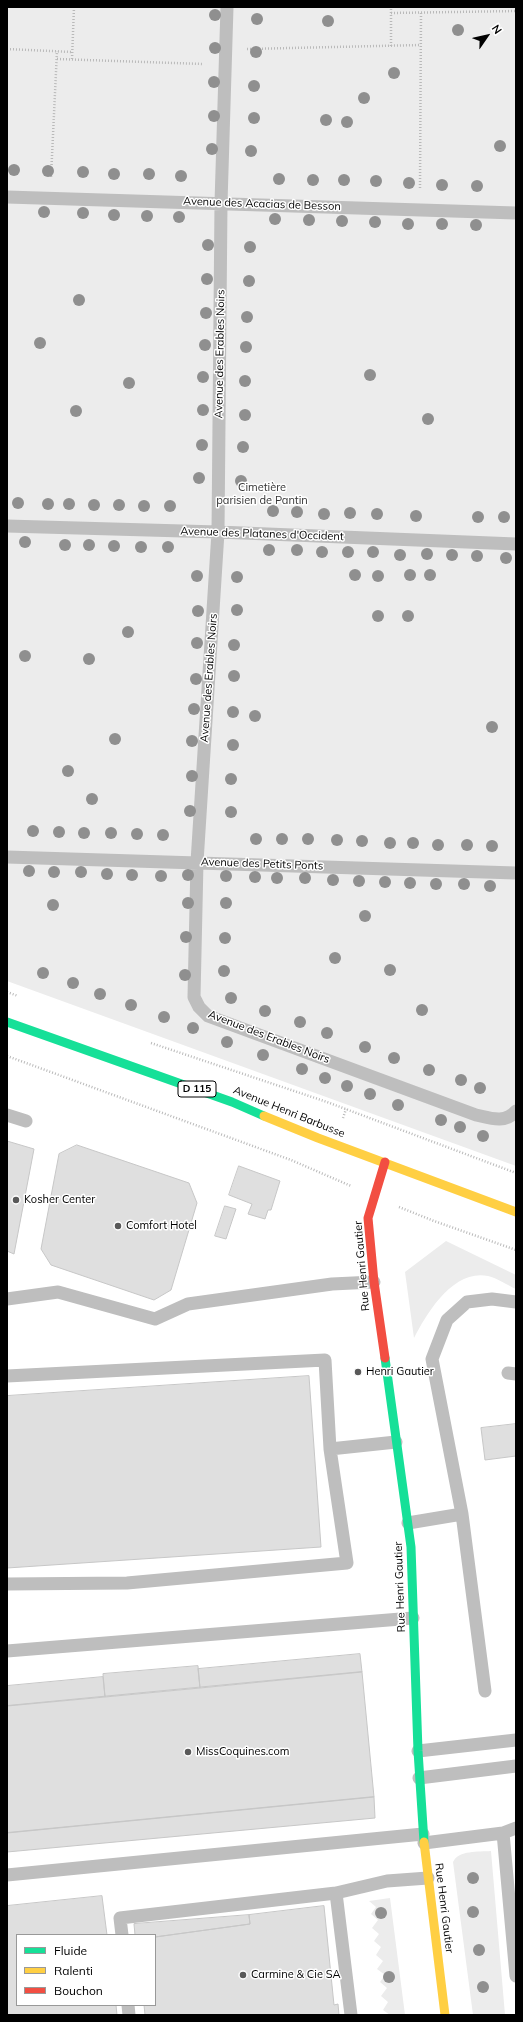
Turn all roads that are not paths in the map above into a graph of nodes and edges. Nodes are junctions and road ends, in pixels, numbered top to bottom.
1 (227, 7) edge
2 (7, 197) edge
3 (221, 203) junction
4 (516, 213) edge
5 (7, 526) edge
6 (218, 532) junction
7 (516, 544) edge
8 (7, 857) edge
9 (197, 862) junction
10 (516, 873) edge
11 (7, 1022) edge
12 (516, 1112) edge
13 (7, 1115) edge
14 (26, 1121) dead end
15 (385, 1162) junction
16 (516, 1212) edge
17 (374, 1282) junction
18 (7, 1299) edge
19 (516, 1302) edge
20 (7, 1376) edge
21 (396, 1442) junction
22 (330, 1449) junction
23 (462, 1514) junction
24 (408, 1523) junction
25 (7, 1584) edge
26 (413, 1618) junction
27 (7, 1651) edge
28 (485, 1691) dead end
29 (516, 1740) edge
30 (418, 1751) junction
31 (516, 1766) edge
32 (419, 1778) junction
33 (516, 1828) edge
34 (503, 1833) junction
35 (424, 1839) junction
36 (7, 1875) edge
37 (428, 1878) junction
38 (336, 1893) junction
39 (122, 1934) edge
40 (516, 1976) edge
41 (351, 2015) edge
42 (445, 2015) edge

1 - 3 lane, Avenue des Erables Noirs
2 - 3 lane, Avenue des Acacias de Besson
3 - 4 lane, Avenue des Acacias de Besson
3 - 6 lane, Avenue des Erables Noirs
5 - 6 lane, Avenue des Platanes d'Occident
6 - 7 lane, Avenue des Platanes d'Occident
6 - 9 lane, Avenue des Erables Noirs
8 - 9 lane, Avenue des Petits Ponts
9 - 10 lane, Avenue des Petits Ponts
9 - 12 lane, Avenue des Erables Noirs
11 - 15 street, Avenue Henri Barbusse / D 115
13 - 14 lane
15 - 16 street, Avenue Henri Barbusse / D 115
15 - 17 street, Rue Henri Gautier
17 - 18 lane
17 - 21 street, Rue Henri Gautier
19 - 23 lane
20 - 22 lane
21 - 22 lane
21 - 24 street, Rue Henri Gautier
22 - 25 lane
23 - 24 lane
23 - 28 lane
24 - 26 street, Rue Henri Gautier
26 - 27 lane
26 - 30 street, Rue Henri Gautier
29 - 30 lane
30 - 32 street, Rue Henri Gautier
31 - 32 lane
32 - 35 street, Rue Henri Gautier
33 - 34 lane
34 - 35 lane
34 - 40 lane
35 - 36 lane
35 - 37 street, Rue Henri Gautier
37 - 38 lane
37 - 42 street, Rue Henri Gautier
38 - 39 lane
38 - 41 lane

